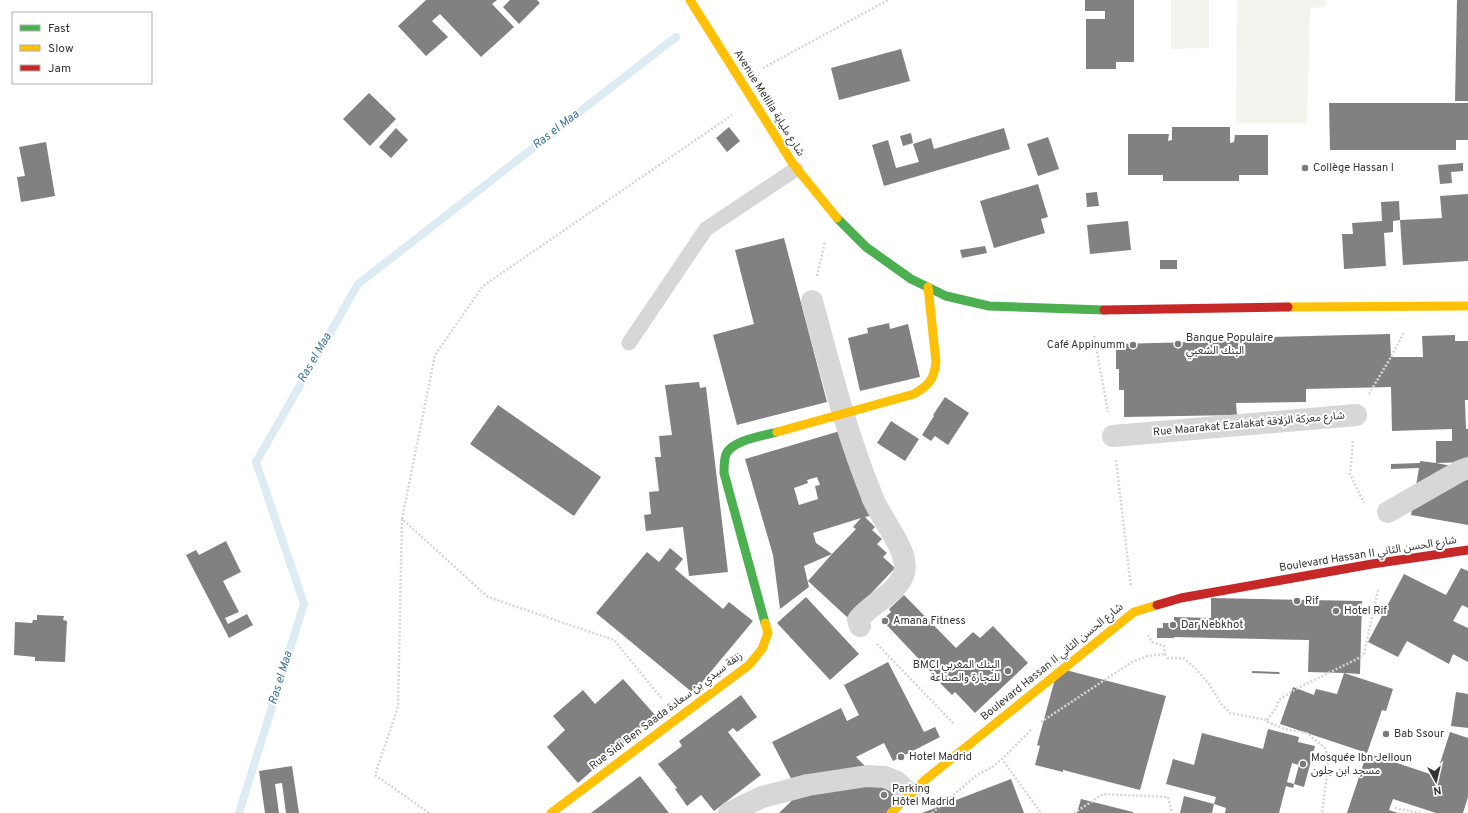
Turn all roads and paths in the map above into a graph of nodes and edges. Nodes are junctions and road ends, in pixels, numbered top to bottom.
1 (690, 0) edge
2 (888, 0) edge
3 (740, 81) junction
4 (752, 100) junction
5 (796, 168) junction
6 (834, 215) junction
7 (928, 288) junction
8 (812, 301) joint
9 (1417, 306) junction
10 (1468, 306) edge
11 (629, 343) dead end
12 (843, 414) junction
13 (1356, 415) junction
14 (1113, 436) dead end
15 (1468, 468) edge
16 (1388, 512) joint
17 (402, 519) junction
18 (1468, 550) edge
19 (1372, 564) junction
20 (860, 626) joint
21 (678, 719) junction
22 (1267, 720) junction
23 (1040, 723) dead end
24 (1033, 728) dead end
25 (972, 742) junction
26 (1002, 759) junction
27 (910, 794) junction
28 (1394, 808) dead end
29 (429, 813) edge
30 (551, 813) edge
31 (729, 813) edge
32 (891, 813) edge
33 (932, 813) edge
34 (1041, 813) edge
35 (1074, 813) edge
36 (1172, 813) edge
37 (1322, 813) edge
38 (1421, 813) edge

1 - 3 street, Avenue Melilia شارع ملياية
2 - 3 path
3 - 4 street, Avenue Melilia شارع ملياية
4 - 5 street, Avenue Melilia شارع ملياية
4 - 17 path
5 - 6 street, Avenue Melilia شارع ملياية
5 - 11 lane
6 - 7 street, Avenue Melilia شارع ملياية
6 - 8 path
7 - 9 street, Avenue Melilia شارع ملياية
7 - 12 street, Rue Sidi Ben Saada زنقة سيدي بن سعادة
8 - 12 street
9 - 10 street, Avenue Melilia شارع ملياية
9 - 13 path, Rue Maarakat Ezalakat شارع معركة الزلاقة
12 - 20 street
12 - 21 street, Rue Sidi Ben Saada زنقة سيدي بن سعادة
13 - 14 street, Rue Maarakat Ezalakat شارع معركة الزلاقة
13 - 16 path
15 - 16 street
17 - 21 path
17 - 29 path
18 - 19 street, Boulevard Hassan II شارع الحسن الثاني
19 - 22 path
19 - 25 street, Boulevard Hassan II شارع الحسن الثاني
20 - 25 path
21 - 30 street, Rue Sidi Ben Saada زنقة سيدي بن سعادة
22 - 23 path
22 - 37 path
24 - 26 path
25 - 27 street, Boulevard Hassan II شارع الحسن الثاني
26 - 33 path
26 - 34 path
27 - 31 street
27 - 32 street, Boulevard Hassan II شارع الحسن الثاني
28 - 38 path
35 - 36 path

